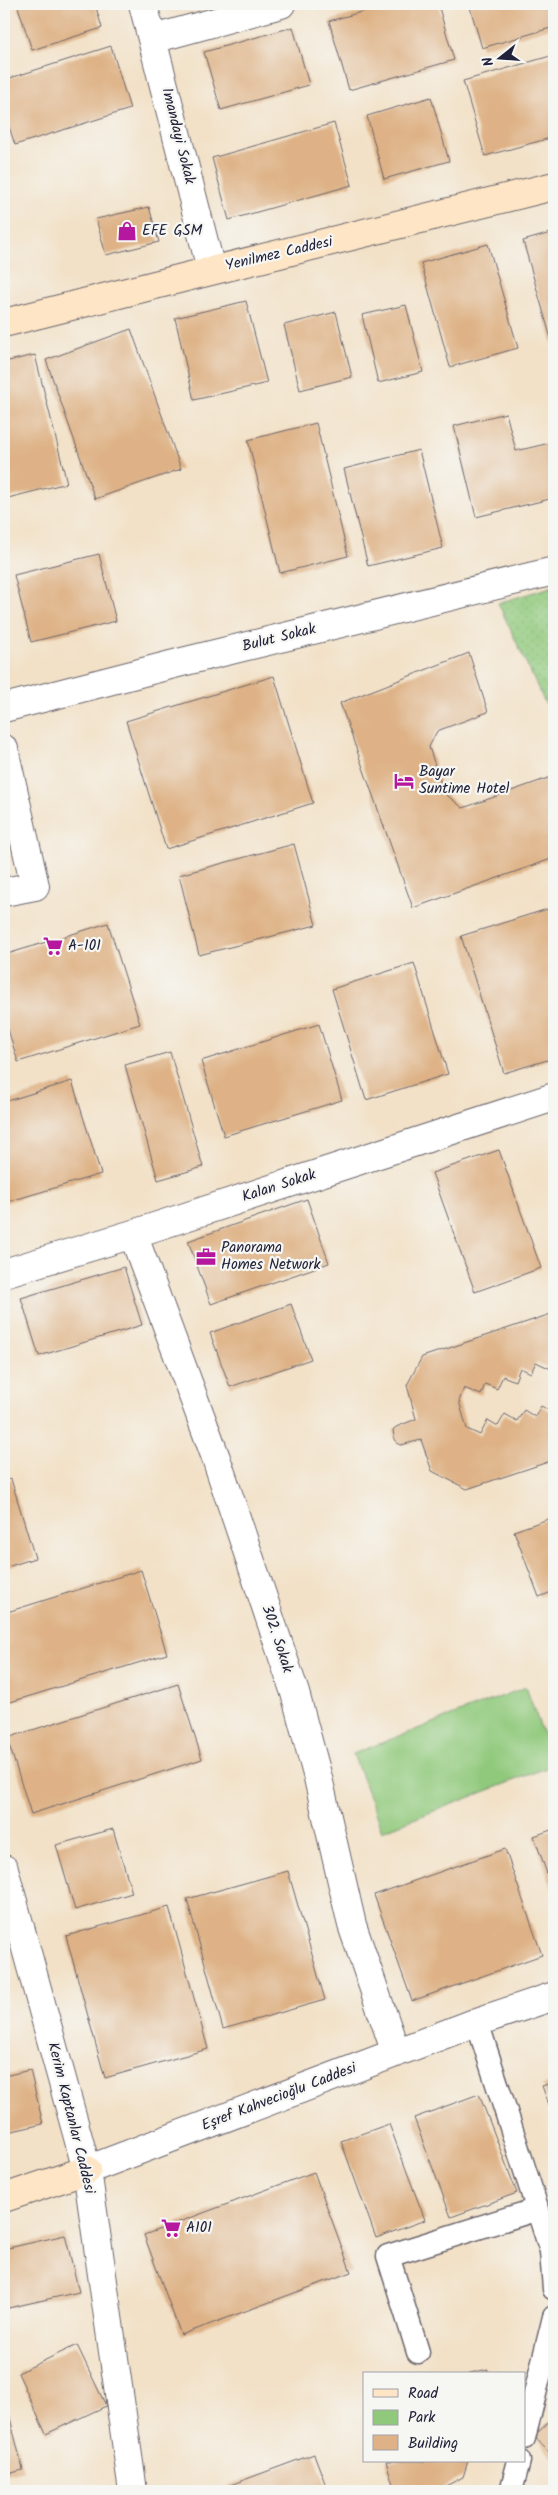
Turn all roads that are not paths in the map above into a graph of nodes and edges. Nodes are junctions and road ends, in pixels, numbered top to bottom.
1 (143, 4) edge
2 (281, 4) edge
3 (153, 39) junction
4 (554, 186) edge
5 (211, 270) junction
6 (4, 323) edge
7 (554, 572) edge
8 (4, 708) edge
9 (4, 749) edge
10 (4, 892) edge
11 (554, 1097) edge
12 (132, 1234) junction
13 (4, 1273) edge
14 (4, 1869) edge
15 (9, 1906) edge
16 (554, 1996) edge
17 (477, 2022) junction
18 (396, 2053) junction
19 (87, 2170) junction
20 (4, 2198) edge
21 (538, 2209) junction
22 (554, 2289) edge
23 (554, 2317) edge
24 (418, 2352) dead end
25 (526, 2430) edge
26 (518, 2462) edge
27 (133, 2491) edge
28 (511, 2491) edge

1 - 3 street, Imandayi Sokak
2 - 3 street
3 - 5 street, Imandayi Sokak
4 - 5 street, Yenilmez Caddesi
5 - 6 street, Yenilmez Caddesi
7 - 8 street, Bulut Sokak
9 - 10 street
11 - 12 street, Kalan Sokak
12 - 13 street, Kalan Sokak
12 - 18 street, 302. Sokak
14 - 15 street, Kerim Kaptanlar Caddesi
15 - 19 street, Kerim Kaptanlar Caddesi
16 - 17 street, Eşref Kahvecioğlu Caddesi
17 - 18 street, Eşref Kahvecioğlu Caddesi
17 - 21 lane
18 - 19 street, Eşref Kahvecioğlu Caddesi
19 - 20 street, Eşref Kahvecioğlu Caddesi
19 - 27 street, Kerim Kaptanlar Caddesi
21 - 22 lane
21 - 24 lane
23 - 25 lane
26 - 28 lane

